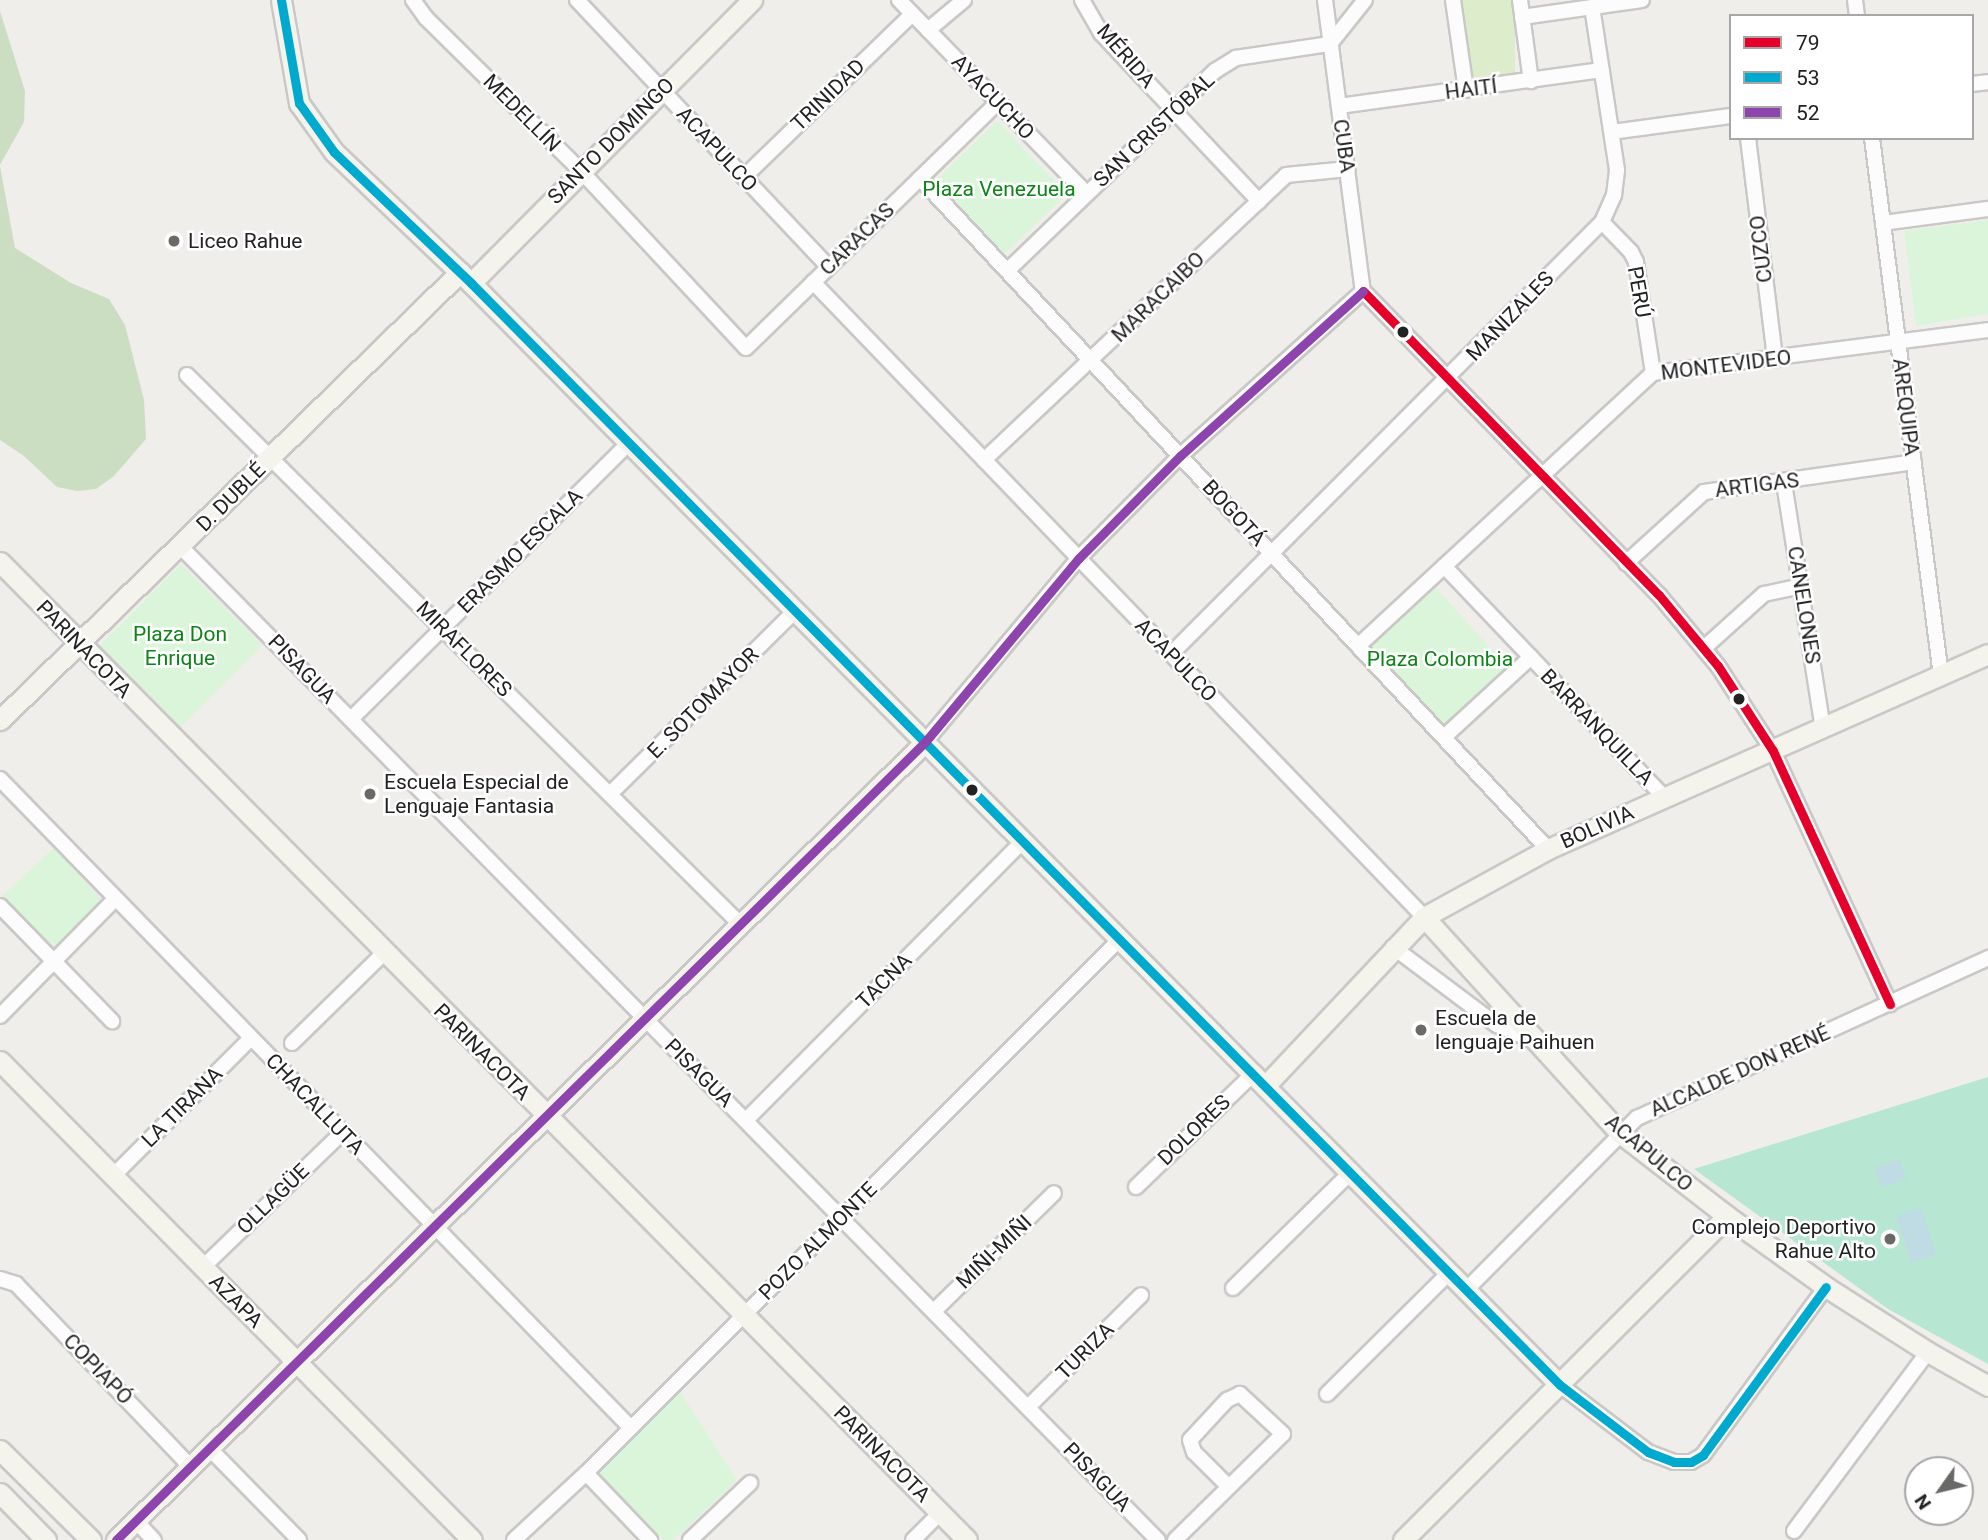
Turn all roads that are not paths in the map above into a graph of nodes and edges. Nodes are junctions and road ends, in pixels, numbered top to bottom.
1 (281, 0) edge
2 (413, 0) edge
3 (577, 0) edge
4 (752, 0) edge
5 (899, 0) edge
6 (964, 0) edge
7 (1082, 0) edge
8 (1325, 0) edge
9 (1365, 0) edge
10 (1453, 0) edge
11 (1520, 0) edge
12 (1642, 0) edge
13 (1592, 6) junction
14 (912, 14) junction
15 (1522, 17) junction
16 (928, 30) junction
17 (1330, 44) junction
18 (1602, 70) junction
19 (1531, 81) junction
20 (662, 89) junction
21 (1466, 89) junction
22 (998, 102) junction
23 (1339, 106) junction
24 (1174, 109) junction
25 (1729, 116) edge
26 (1612, 132) junction
27 (1748, 140) edge
28 (1872, 140) edge
29 (1348, 169) junction
30 (580, 170) junction
31 (744, 177) junction
32 (920, 178) junction
33 (1087, 194) junction
34 (1259, 201) junction
35 (1988, 209) edge
36 (1602, 222) junction
37 (1883, 223) junction
38 (828, 267) junction
39 (1007, 271) junction
40 (466, 278) junction
41 (813, 282) junction
42 (1363, 291) junction
43 (1988, 330) edge
44 (1898, 342) junction
45 (747, 348) joint
46 (1774, 359) junction
47 (1091, 361) junction
48 (1653, 373) junction
49 (187, 375) dead end
50 (1447, 380) junction
51 (629, 443) junction
52 (1180, 456) junction
53 (271, 458) junction
54 (985, 460) junction
55 (1914, 462) junction
56 (1542, 475) junction
57 (1784, 483) junction
58 (181, 547) junction
59 (1272, 554) junction
60 (1079, 558) junction
61 (0, 562) edge
62 (1626, 563) junction
63 (1444, 566) junction
64 (1801, 586) junction
65 (795, 611) junction
66 (442, 628) junction
67 (78, 644) junction
68 (1358, 646) junction
69 (1704, 648) junction
70 (1171, 654) junction
71 (1988, 654) edge
72 (1531, 657) junction
73 (1941, 676) junction
74 (351, 719) junction
75 (0, 720) edge
76 (1823, 728) junction
77 (1444, 737) junction
78 (925, 742) junction
79 (1773, 751) junction
80 (0, 779) edge
81 (610, 794) junction
82 (1664, 797) junction
83 (1023, 841) junction
84 (1548, 849) junction
85 (116, 898) junction
86 (0, 906) edge
87 (1424, 917) junction
88 (740, 924) junction
89 (1120, 939) junction
90 (1393, 947) junction
91 (384, 953) junction
92 (1988, 958) edge
93 (53, 961) junction
94 (1890, 1004) junction
95 (0, 1016) edge
96 (645, 1018) junction
97 (113, 1021) dead end
98 (251, 1038) junction
99 (1535, 1041) junction
100 (292, 1043) dead end
101 (0, 1061) edge
102 (1259, 1080) junction
103 (546, 1116) junction
104 (746, 1120) junction
105 (343, 1132) junction
106 (1620, 1133) junction
107 (1350, 1172) junction
108 (113, 1176) junction
109 (1136, 1187) dead end
110 (1054, 1193) dead end
111 (1727, 1216) junction
112 (841, 1218) junction
113 (434, 1226) junction
114 (204, 1267) junction
115 (1449, 1273) junction
116 (0, 1279) edge
117 (1826, 1287) junction
118 (1233, 1288) dead end
119 (1466, 1290) junction
120 (1141, 1295) dead end
121 (934, 1311) junction
122 (744, 1315) junction
123 (1928, 1352) junction
124 (297, 1362) junction
125 (1560, 1385) junction
126 (1988, 1386) edge
127 (1327, 1394) dead end
128 (1028, 1408) junction
129 (631, 1428) junction
130 (209, 1448) junction
131 (0, 1450) edge
132 (191, 1466) junction
133 (586, 1473) junction
134 (750, 1483) dead end
135 (1229, 1487) junction
136 (0, 1493) edge
137 (940, 1513) junction
138 (136, 1521) junction
139 (1794, 1531) dead end
140 (46, 1540) edge
141 (91, 1540) edge
142 (116, 1540) edge
143 (155, 1540) edge
144 (299, 1540) edge
145 (472, 1540) edge
146 (514, 1540) edge
147 (650, 1540) edge
148 (690, 1540) edge
149 (913, 1540) edge
150 (967, 1540) edge
151 (1158, 1540) edge
152 (1175, 1540) edge
153 (1403, 1540) edge

1 - 40 street
2 - 30 street, MEDELLÍN
3 - 20 street, ACAPULCO
4 - 20 street, SANTO DOMINGO
5 - 14 street, AYACUCHO
6 - 16 street
7 - 24 street, MÉRIDA
8 - 17 street, CUBA
9 - 17 street
10 - 21 street
11 - 15 street
12 - 13 street
13 - 15 street
13 - 18 street, MANIZALES
14 - 16 street, AYACUCHO
14 - 31 street, TRINIDAD
15 - 19 street
16 - 22 street, AYACUCHO
17 - 23 street, CUBA
17 - 24 street, SAN CRISTÓBAL
18 - 19 street, HAITÍ
18 - 26 street, MANIZALES
19 - 21 street, HAITÍ
20 - 30 street, SANTO DOMINGO
20 - 31 street, ACAPULCO
21 - 23 street, HAITÍ
22 - 32 street, CARACAS
22 - 33 street, AYACUCHO
23 - 29 street, CUBA
24 - 33 street, SAN CRISTÓBAL
24 - 34 street, MÉRIDA
25 - 26 street
26 - 36 street, MANIZALES
27 - 46 street, CUZCO
28 - 37 street, AREQUIPA
29 - 34 street, MARACAIBO
29 - 42 street, CUBA
30 - 40 street, SANTO DOMINGO
30 - 45 street, MEDELLÍN
31 - 38 street, ACAPULCO
32 - 38 street, CARACAS
32 - 39 street, BOGOTÁ
33 - 39 street, SAN CRISTÓBAL
34 - 47 street, MARACAIBO
35 - 37 street
36 - 48 street, PERÚ
36 - 50 street, MANIZALES
37 - 44 street, AREQUIPA
38 - 41 street, CARACAS
39 - 47 street, BOGOTÁ
40 - 51 street
40 - 53 street, D. DUBLÉ
41 - 45 street, CARACAS
41 - 54 street, ACAPULCO
42 - 50 street
42 - 52 street
43 - 44 street, MONTEVIDEO
44 - 46 street, MONTEVIDEO
44 - 55 street, AREQUIPA
46 - 48 street, MONTEVIDEO
47 - 52 street, BOGOTÁ
47 - 54 street, MARACAIBO
48 - 56 street, MONTEVIDEO
49 - 53 street, MIRAFLORES
50 - 56 street
50 - 59 street, MANIZALES
51 - 65 street
51 - 66 street, ERASMO ESCALA
52 - 59 street, BOGOTÁ
52 - 60 street
53 - 58 street, D. DUBLÉ
53 - 66 street, MIRAFLORES
54 - 60 street, ACAPULCO
55 - 57 street, ARTIGAS
55 - 73 street, AREQUIPA
56 - 62 street
56 - 63 street, MONTEVIDEO
57 - 62 street, ARTIGAS
57 - 64 street, CANELONES
58 - 67 street, D. DUBLÉ
58 - 74 street, PISAGUA
59 - 68 street, BOGOTÁ
59 - 70 street, MANIZALES
60 - 70 street, ACAPULCO
60 - 78 street
61 - 67 street, PARINACOTA
62 - 69 street
63 - 68 street, MONTEVIDEO
63 - 72 street, BARRANQUILLA
64 - 69 street
64 - 76 street, CANELONES
65 - 78 street
65 - 81 street, E. SOTOMAYOR
66 - 74 street, ERASMO ESCALA
66 - 81 street, MIRAFLORES
67 - 75 street, D. DUBLÉ
67 - 91 street, PARINACOTA
68 - 77 street, BOGOTÁ
69 - 79 street
70 - 87 street, ACAPULCO
71 - 73 street, BOLIVIA
72 - 77 street
72 - 82 street, BARRANQUILLA
73 - 76 street, BOLIVIA
74 - 96 street, PISAGUA
76 - 79 street, BOLIVIA
77 - 84 street, BOGOTÁ
78 - 83 street
78 - 88 street
79 - 82 street, BOLIVIA
79 - 94 street
80 - 85 street, CHACALLUTA
81 - 88 street, MIRAFLORES
82 - 84 street, BOLIVIA
83 - 89 street
83 - 104 street, TACNA
84 - 87 street, BOLIVIA
85 - 93 street
85 - 98 street, CHACALLUTA
86 - 93 street
87 - 90 street, BOLIVIA
87 - 99 street, ACAPULCO
88 - 96 street
89 - 102 street
89 - 112 street, POZO ALMONTE
90 - 99 street, ACAPULCO
90 - 102 street, BOLIVIA
91 - 100 street
91 - 103 street, PARINACOTA
92 - 94 street, ALCALDE DON RENÉ
93 - 95 street
93 - 97 street
94 - 106 street, ALCALDE DON RENÉ
96 - 103 street
96 - 104 street, PISAGUA
98 - 105 street, CHACALLUTA
98 - 108 street, LA TIRANA
99 - 106 street, ACAPULCO
101 - 108 street, AZAPA
102 - 107 street
102 - 109 street, DOLORES
103 - 113 street
103 - 122 street, PARINACOTA
104 - 112 street, PISAGUA
105 - 113 street, CHACALLUTA
105 - 114 street, OLLAGÜE
106 - 111 street, ACAPULCO
106 - 119 street, ALCALDE DON RENÉ
107 - 115 street
107 - 118 street
108 - 114 street, AZAPA
110 - 121 street, MIÑI-MIÑI
111 - 117 street, ACAPULCO
111 - 125 street
112 - 121 street, PISAGUA
112 - 122 street, POZO ALMONTE
113 - 124 street
113 - 129 street, CHACALLUTA
114 - 124 street, AZAPA
115 - 119 street
115 - 127 street
116 - 132 street, COPIAPÓ
117 - 123 street, ACAPULCO
117 - 125 street
119 - 125 street
120 - 128 street, TURIZA
121 - 128 street, PISAGUA
122 - 129 street, POZO ALMONTE
122 - 137 street, PARINACOTA
123 - 126 street, ACAPULCO
123 - 139 street
124 - 130 street
124 - 145 street, AZAPA
125 - 153 street
128 - 151 street, PISAGUA
129 - 133 street, POZO ALMONTE
130 - 132 street
130 - 144 street
131 - 141 street
132 - 138 street
133 - 146 street, POZO ALMONTE
133 - 147 street
134 - 148 street
135 - 135 street
135 - 152 street
136 - 140 street
137 - 149 street
137 - 150 street, PARINACOTA
138 - 142 street
138 - 143 street

